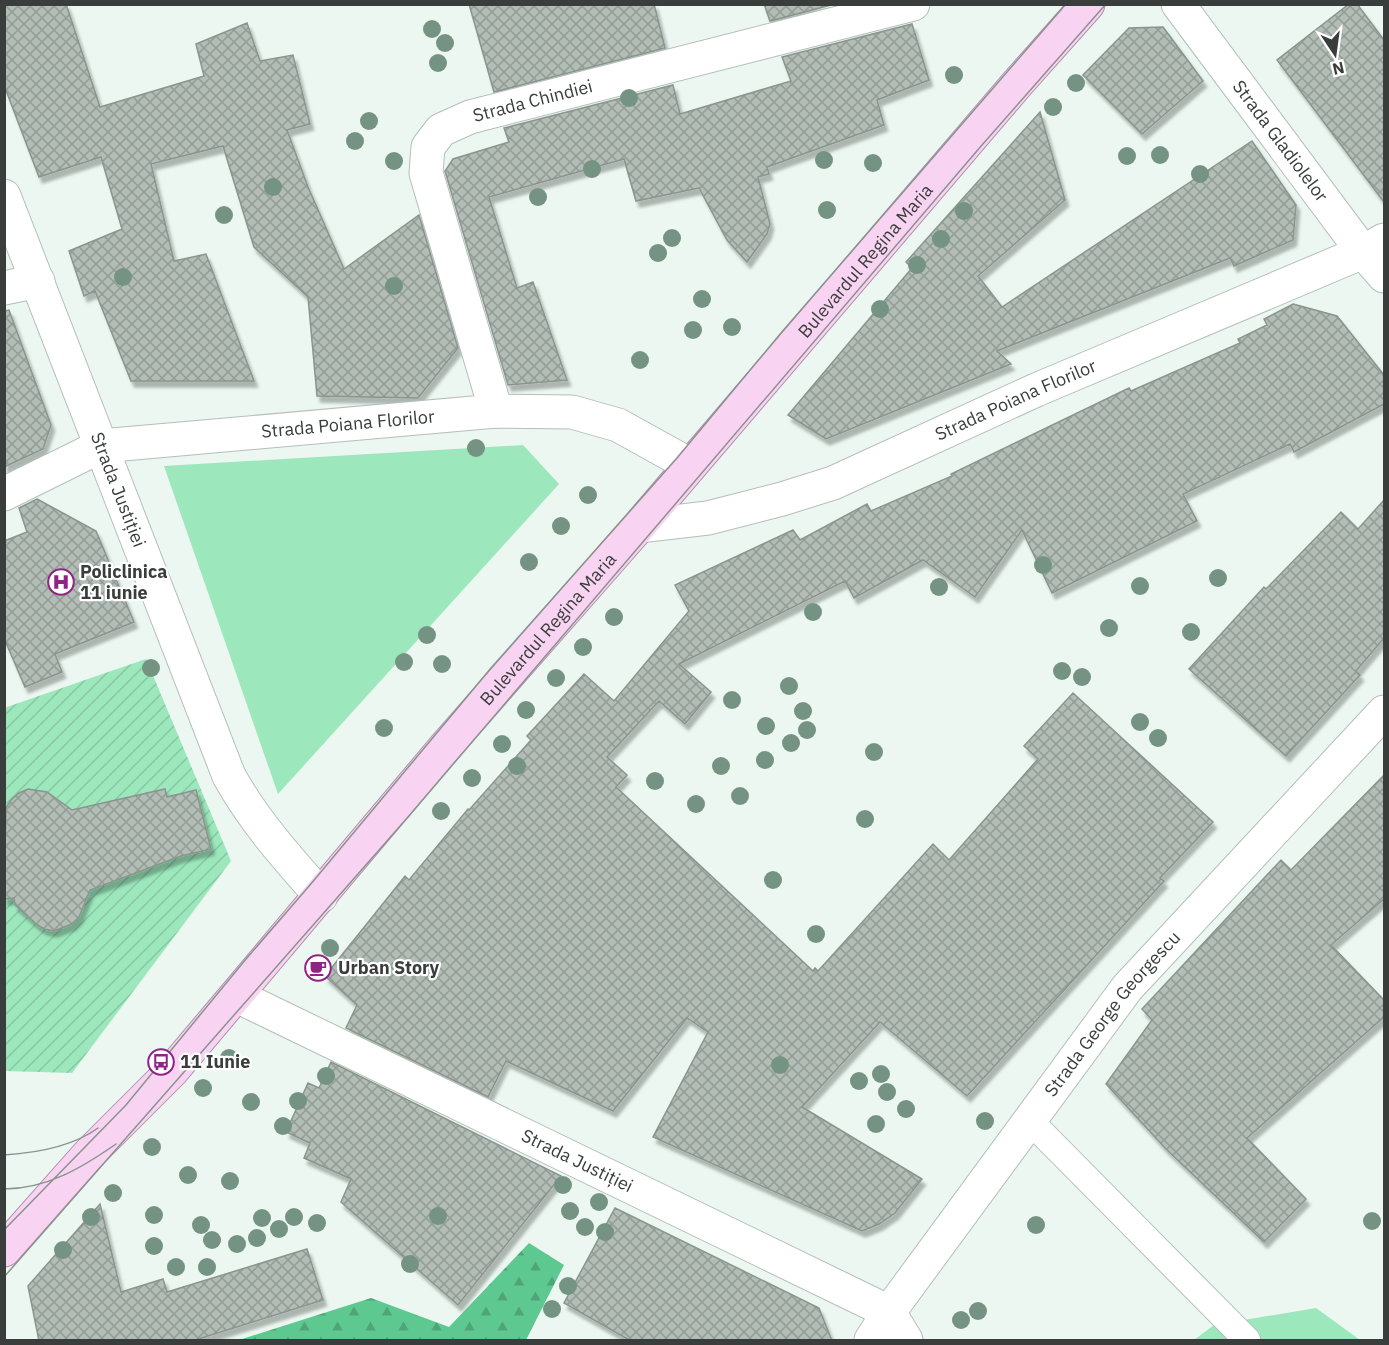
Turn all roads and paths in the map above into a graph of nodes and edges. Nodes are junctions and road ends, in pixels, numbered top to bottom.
1 (913, 4) edge
2 (1088, 4) edge
3 (1178, 4) edge
4 (4, 196) edge
5 (1374, 246) edge
6 (1384, 276) edge
7 (38, 281) junction
8 (4, 288) edge
9 (496, 411) junction
10 (101, 446) junction
11 (690, 465) junction
12 (4, 494) edge
13 (639, 526) junction
14 (1384, 712) edge
15 (321, 896) junction
16 (237, 996) junction
17 (1029, 1120) junction
18 (4, 1250) edge
19 (889, 1312) junction
20 (871, 1341) edge
21 (906, 1341) edge
22 (1247, 1341) edge

1 - 9 street, Strada Chindiei
2 - 11 main road, Bulevardul Regina Maria
3 - 5 street, Strada Gladiolelor
4 - 7 street, Strada Justiției
5 - 6 street, Strada Gladiolelor
5 - 13 street, Strada Poiana Florilor
7 - 8 street
7 - 10 street, Strada Justiției
9 - 10 street, Strada Poiana Florilor
9 - 11 street, Strada Poiana Florilor
10 - 12 street, Strada Poiana Florilor
10 - 15 street, Strada Justiției
11 - 13 main road, Bulevardul Regina Maria
13 - 15 main road, Bulevardul Regina Maria
14 - 17 street, Strada George Georgescu
15 - 16 main road, Bulevardul Regina Maria
16 - 18 main road, Bulevardul Regina Maria
16 - 19 street, Strada Justiției
17 - 19 street, Strada George Georgescu
17 - 22 lane
19 - 20 street, Strada George Georgescu
19 - 21 street

